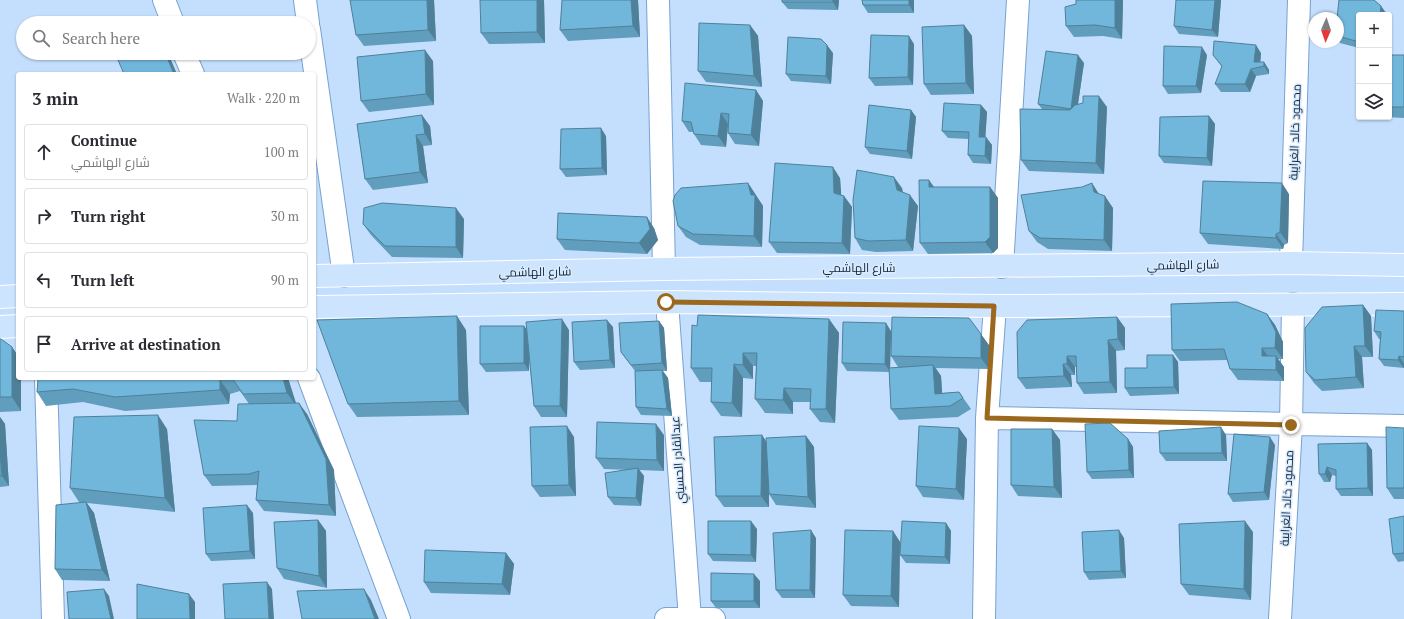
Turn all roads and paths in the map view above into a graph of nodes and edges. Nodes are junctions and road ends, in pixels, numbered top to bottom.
1 (164, 0) edge
2 (305, 0) edge
3 (658, 0) edge
4 (1018, 0) edge
5 (1299, 0) edge
6 (170, 16) edge
7 (307, 16) edge
8 (187, 60) edge
9 (313, 60) edge
10 (192, 72) edge
11 (315, 72) edge
12 (316, 78) edge
13 (1291, 263) junction
14 (1404, 265) edge
15 (1002, 267) junction
16 (664, 269) junction
17 (316, 276) edge
18 (344, 276) junction
19 (16, 296) edge
20 (0, 297) edge
21 (666, 302) junction
22 (1293, 304) junction
23 (1404, 304) edge
24 (994, 306) junction
25 (316, 308) edge
26 (16, 326) edge
27 (0, 327) edge
28 (46, 380) edge
29 (310, 380) edge
30 (987, 418) junction
31 (1291, 425) junction
32 (1404, 426) edge
33 (52, 619) edge
34 (399, 619) edge
35 (666, 619) edge
36 (690, 619) edge
37 (714, 619) edge
38 (984, 619) edge
39 (1280, 619) edge

1 - 6 street
2 - 7 street
3 - 16 street
4 - 15 street
5 - 13 street, محمود خالد الغرايبة
8 - 10 street
9 - 11 street
12 - 18 street
13 - 14 main road, شارع الهاشمي
13 - 15 main road, شارع الهاشمي
15 - 16 main road, شارع الهاشمي
16 - 18 main road, شارع الهاشمي
17 - 18 main road, شارع الهاشمي
19 - 20 main road
21 - 24 main road
21 - 25 main road
21 - 36 street, عبدالقادر الحسيني
22 - 23 main road
22 - 24 main road
22 - 31 street, محمود خالد الغرايبة
24 - 30 street
26 - 27 main road
28 - 33 street
29 - 34 street
30 - 31 street
30 - 38 street
31 - 32 street
31 - 39 street, محمود خالد الغرايبة
35 - 36 street
36 - 37 street

